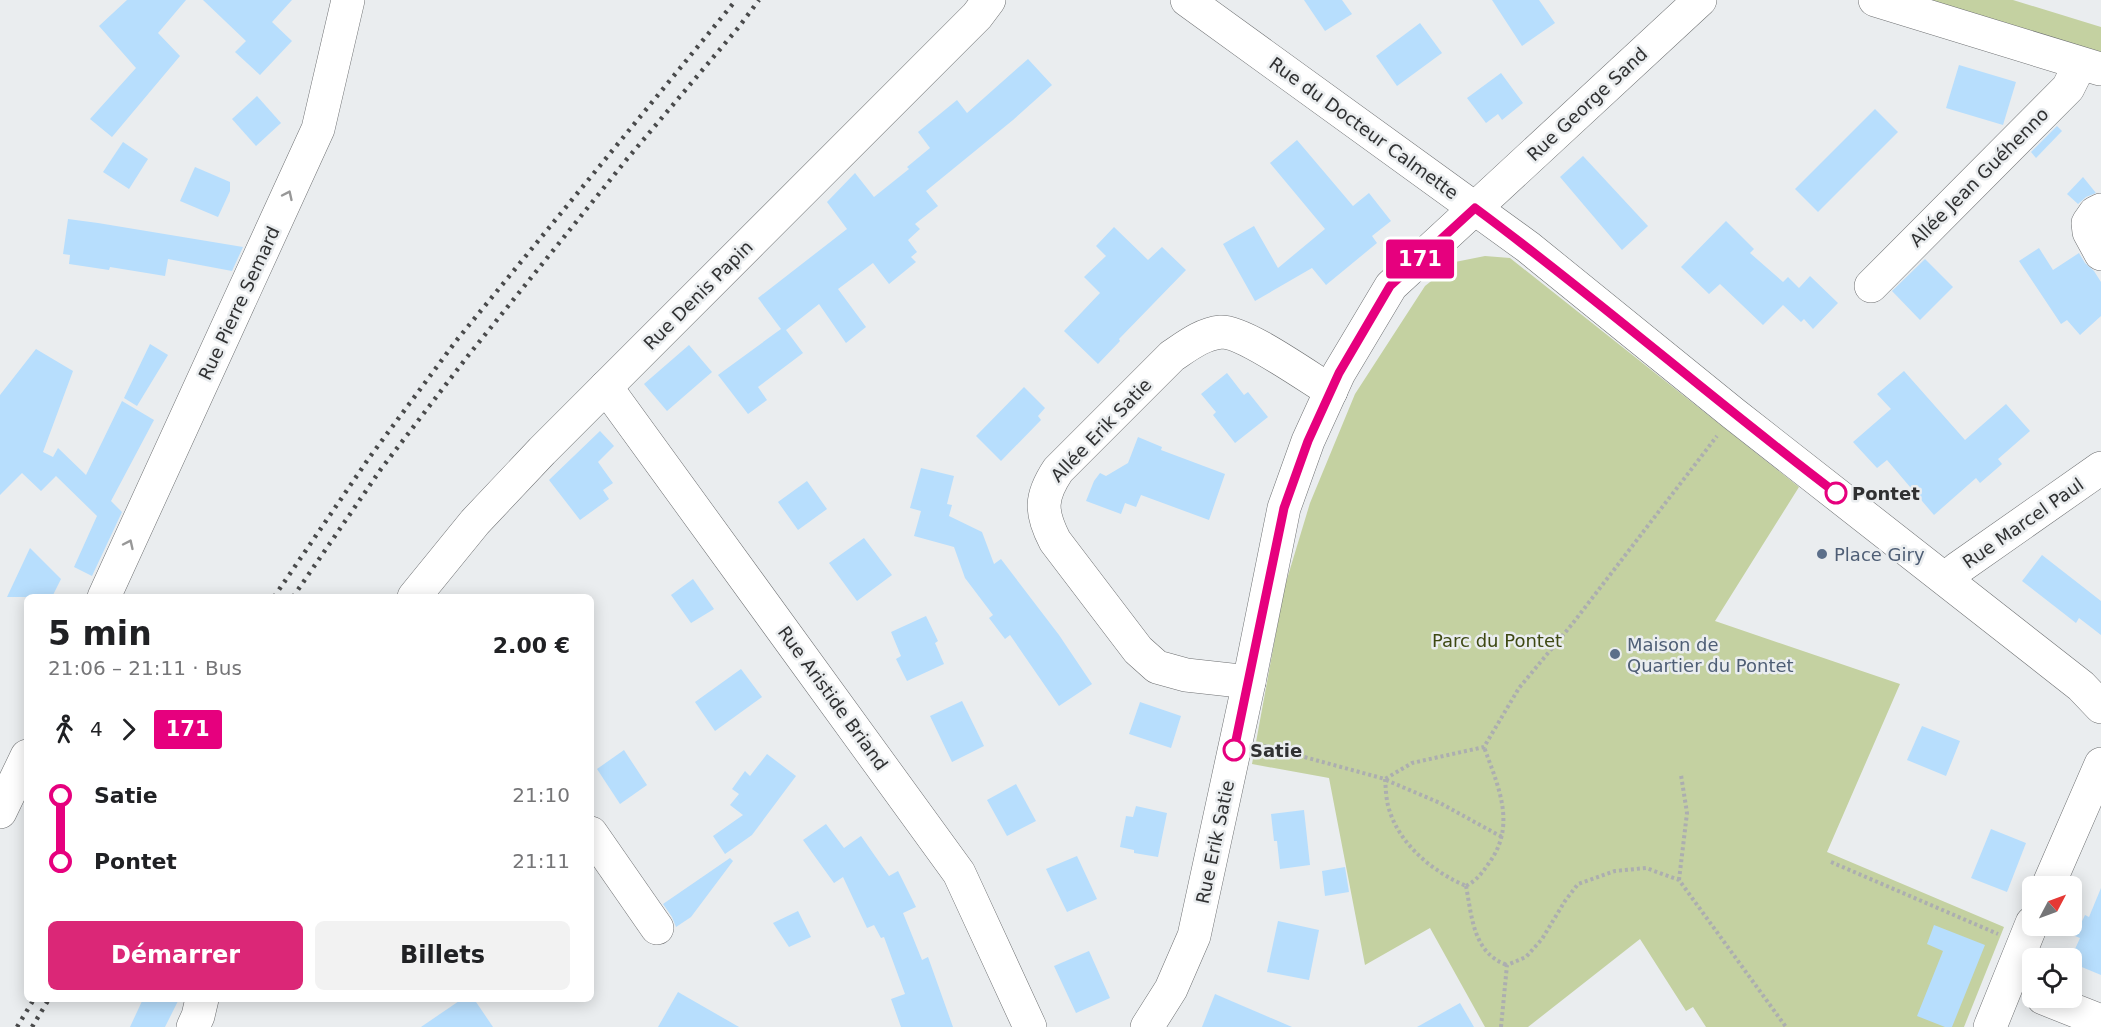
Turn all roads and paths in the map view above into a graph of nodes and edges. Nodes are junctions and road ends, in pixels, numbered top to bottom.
1 (348, 0) edge
2 (989, 0) edge
3 (1700, 0) edge
4 (1875, 0) edge
5 (1209, 5) edge
6 (2091, 67) edge
7 (1475, 208) junction
8 (2101, 210) edge
9 (2101, 254) edge
10 (1871, 286) dead end
11 (606, 387) junction
12 (1331, 391) junction
13 (1734, 414) junction
14 (2101, 468) edge
15 (1947, 579) junction
16 (105, 594) edge
17 (421, 594) edge
18 (1249, 682) junction
19 (2101, 707) edge
20 (1237, 739) junction
21 (1484, 747) junction
22 (24, 762) edge
23 (2101, 764) edge
24 (1681, 775) dead end
25 (1385, 779) junction
26 (0, 812) edge
27 (594, 837) edge
28 (1502, 837) junction
29 (1831, 862) dead end
30 (2052, 876) edge
31 (1679, 880) junction
32 (1466, 886) junction
33 (657, 928) dead end
34 (2022, 931) edge
35 (2028, 936) edge
36 (1507, 965) junction
37 (2020, 988) edge
38 (201, 1002) edge
39 (2067, 1008) edge
40 (2101, 1022) edge
41 (193, 1027) edge
42 (1030, 1027) edge
43 (1147, 1027) edge
44 (1501, 1027) edge
45 (1786, 1027) edge
46 (1990, 1027) edge

16 -> 1 street, Rue Pierre Semard
2 - 11 street, Rue Denis Papin
3 - 7 street, Rue George Sand
4 - 6 street
5 - 7 street, Rue du Docteur Calmette
6 - 10 street, Allée Jean Guéhenno
7 - 12 street, Rue Erik Satie
7 - 13 street, Rue du Docteur Calmette
8 - 9 street
11 - 17 street, Rue Denis Papin
11 - 42 street, Rue Aristide Briand
12 - 18 street, Rue Erik Satie
12 - 18 street, Allée Erik Satie
13 - 15 street, Rue du Docteur Calmette
13 - 21 path
14 - 15 street, Rue Marcel Paul
15 - 19 street, Rue du Docteur Calmette
18 - 20 street, Rue Erik Satie
20 - 25 path
20 - 43 street, Rue Erik Satie
21 - 25 path
21 - 28 path
22 - 26 street
23 - 30 street
24 - 31 path
25 - 28 path
25 - 32 path
27 - 33 street
28 - 32 path
29 - 34 path
31 - 36 path
31 - 45 path
32 - 36 path
35 - 37 street
36 - 44 path
37 - 46 street
38 - 41 street
39 - 40 street

